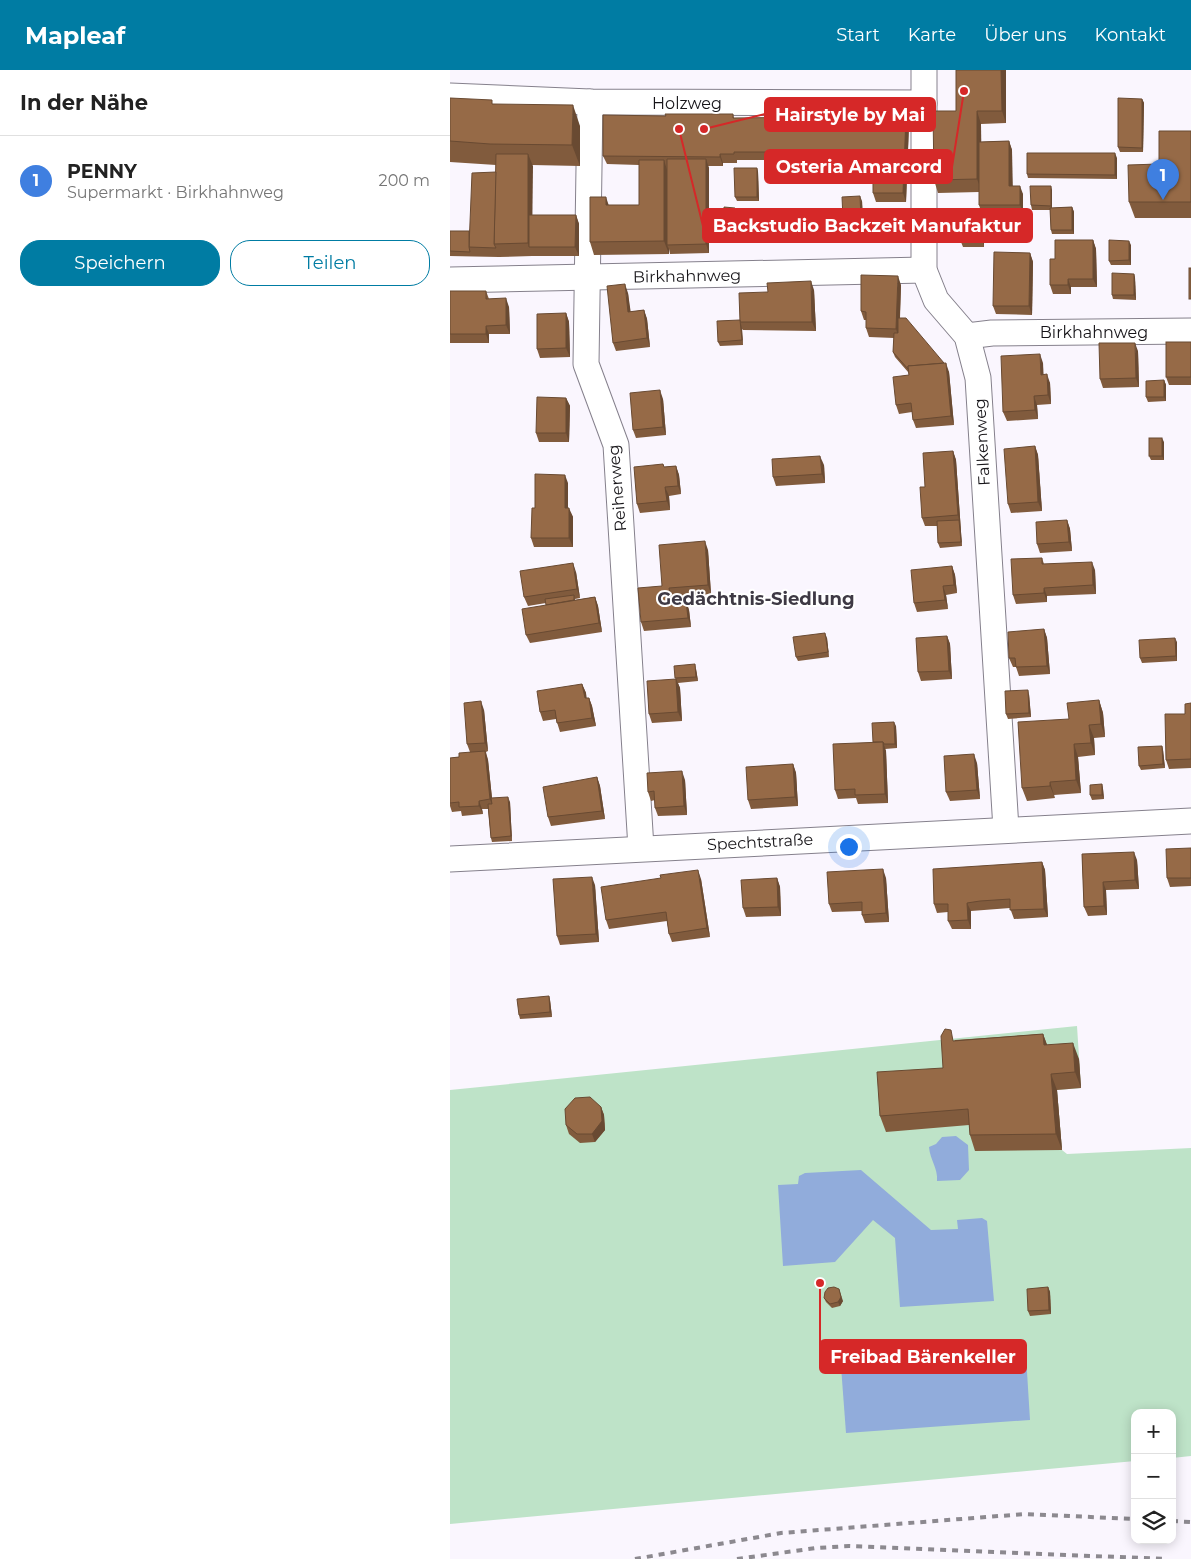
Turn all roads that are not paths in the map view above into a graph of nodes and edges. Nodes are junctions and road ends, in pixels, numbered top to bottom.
1 (924, 70) edge
2 (450, 96) edge
3 (590, 102) junction
4 (924, 103) junction
5 (924, 270) junction
6 (588, 277) junction
7 (450, 280) edge
8 (1191, 331) edge
9 (967, 336) junction
10 (1191, 821) edge
11 (1006, 829) junction
12 (640, 848) junction
13 (450, 859) edge

1 - 4 street, Falkenweg
2 - 3 street, Holzweg
3 - 4 street, Holzweg
3 - 6 street, Reiherweg
4 - 5 street, Falkenweg
5 - 6 street, Birkhahnweg
5 - 9 street, Falkenweg
6 - 7 street, Birkhahnweg
6 - 12 street, Reiherweg
8 - 9 street, Birkhahnweg
9 - 11 street, Falkenweg
10 - 11 street, Spechtstraße
11 - 12 street, Spechtstraße
12 - 13 street, Spechtstraße

